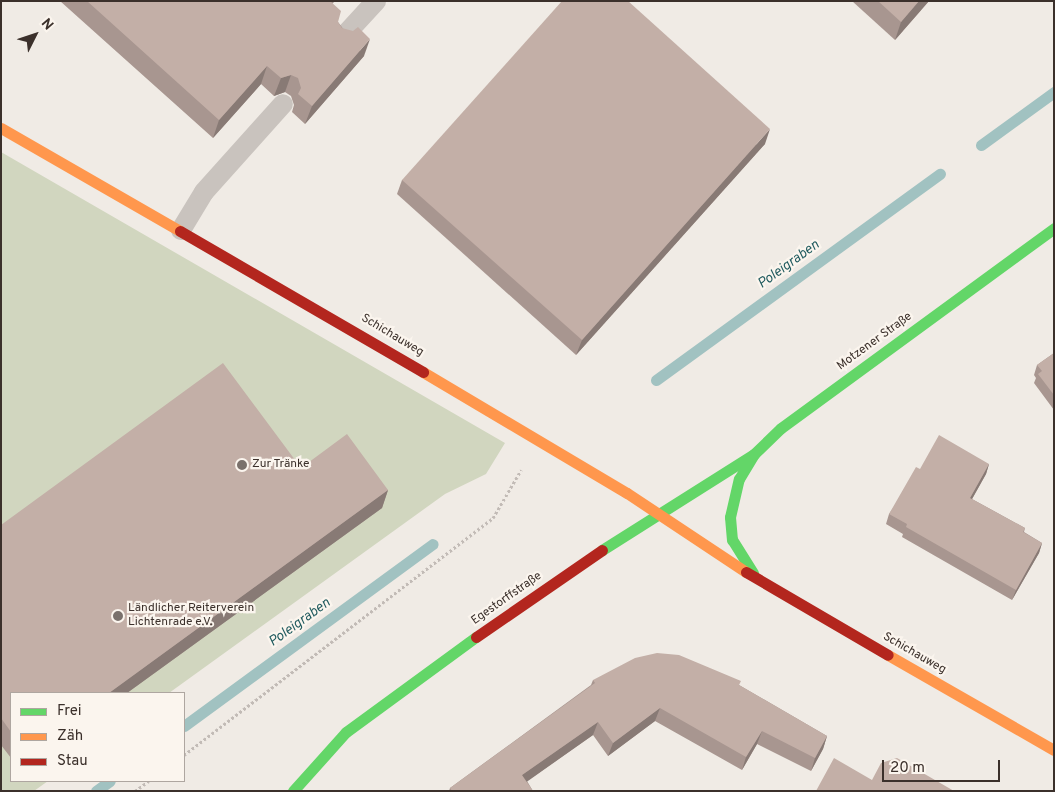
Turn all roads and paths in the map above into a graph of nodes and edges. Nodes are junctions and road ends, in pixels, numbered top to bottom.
1 (376, 1) edge
2 (343, 38) edge
3 (283, 104) edge
4 (1, 128) edge
5 (1054, 228) edge
6 (181, 230) junction
7 (535, 437) junction
8 (754, 454) junction
9 (733, 496) joint
10 (658, 514) junction
11 (760, 582) junction
12 (1054, 750) edge
13 (185, 754) edge
14 (148, 782) edge
15 (135, 791) edge
16 (293, 791) edge

1 - 2 lane
3 - 6 lane
4 - 6 street, Schichauweg
5 - 8 street, Motzener Straße
6 - 7 street, Schichauweg
7 - 10 street, Schichauweg
7 - 13 path
8 - 9 street, Motzener Straße
8 - 10 street, Egestorffstraße
9 - 11 street, Schichauweg
10 - 11 street, Schichauweg
10 - 16 street, Egestorffstraße
11 - 12 street, Schichauweg
14 - 15 path

